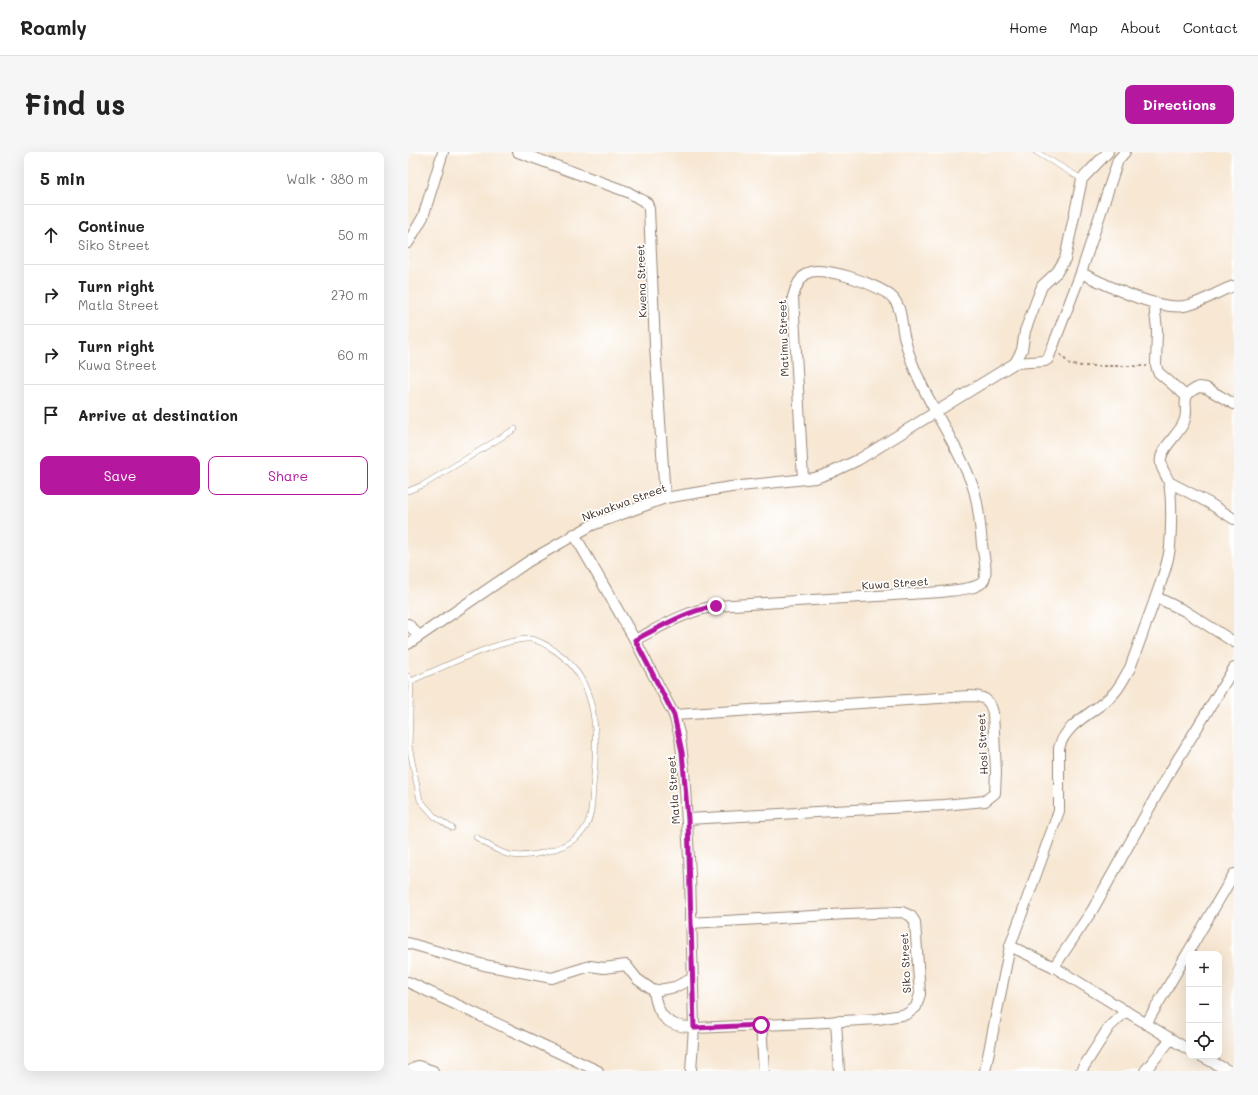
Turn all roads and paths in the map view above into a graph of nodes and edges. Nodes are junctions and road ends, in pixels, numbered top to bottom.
1 (443, 152) edge
2 (518, 152) edge
3 (1036, 152) edge
4 (1108, 152) edge
5 (1125, 152) edge
6 (1082, 179) junction
7 (408, 243) edge
8 (1082, 270) junction
9 (1234, 286) edge
10 (1154, 303) junction
11 (1054, 347) junction
12 (1015, 363) junction
13 (1156, 365) junction
14 (1186, 396) junction
15 (1234, 404) edge
16 (937, 412) junction
17 (515, 429) dead end
18 (803, 479) junction
19 (1169, 482) junction
20 (408, 491) edge
21 (665, 498) junction
22 (1234, 519) edge
23 (574, 534) junction
24 (1156, 597) junction
25 (408, 624) edge
26 (420, 636) junction
27 (635, 640) junction
28 (1234, 642) edge
29 (408, 644) edge
30 (1234, 668) edge
31 (410, 678) edge
32 (674, 715) junction
33 (688, 819) junction
34 (452, 828) dead end
35 (476, 837) dead end
36 (1234, 874) edge
37 (690, 923) junction
38 (408, 943) edge
39 (1010, 946) junction
40 (1054, 967) junction
41 (693, 978) junction
42 (408, 982) edge
43 (654, 992) junction
44 (1126, 1011) junction
45 (836, 1022) junction
46 (1146, 1024) junction
47 (761, 1025) junction
48 (694, 1027) junction
49 (1170, 1040) junction
50 (1186, 1048) edge
51 (1207, 1059) edge
52 (410, 1071) edge
53 (433, 1071) edge
54 (598, 1071) edge
55 (691, 1071) edge
56 (764, 1071) edge
57 (839, 1071) edge
58 (985, 1071) edge
59 (1082, 1071) edge
60 (1145, 1071) edge
61 (1229, 1071) edge

1 - 7 street
2 - 21 street, Kwena Street
3 - 6 lane
4 - 6 street
5 - 8 street
6 - 12 street
8 - 10 street
8 - 11 street
9 - 10 street
10 - 13 street
11 - 12 street
11 - 13 path
12 - 16 street, Nkwakwa Street
13 - 14 street
14 - 15 street
14 - 19 street
16 - 18 street, Nkwakwa Street
16 - 18 street, Matimu Street
16 - 27 street, Kuwa Street
17 - 20 lane
18 - 21 street, Nkwakwa Street
19 - 22 street
19 - 24 street
21 - 23 street, Nkwakwa Street
23 - 26 street, Nkwakwa Street
23 - 27 street, Matla Street
24 - 28 street
24 - 39 street
25 - 26 street
26 - 29 street, Nkwakwa Street
27 - 32 street, Matla Street
30 - 40 street
31 - 34 lane
31 - 35 lane
32 - 33 street, Matla Street
32 - 33 street, Hosi Street
33 - 37 street, Matla Street
36 - 46 street
37 - 41 street, Matla Street
37 - 45 street, Siko Street
38 - 43 street
39 - 40 street
39 - 58 street
40 - 44 street
41 - 43 street
41 - 48 street, Matla Street
42 - 54 street
43 - 48 street, Siko Street
44 - 46 street
44 - 59 street
45 - 47 street, Siko Street
45 - 57 street
46 - 49 street
47 - 48 street, Siko Street
47 - 56 street
48 - 55 street, Matla Street
49 - 50 street
49 - 60 street
51 - 61 street
52 - 53 street

